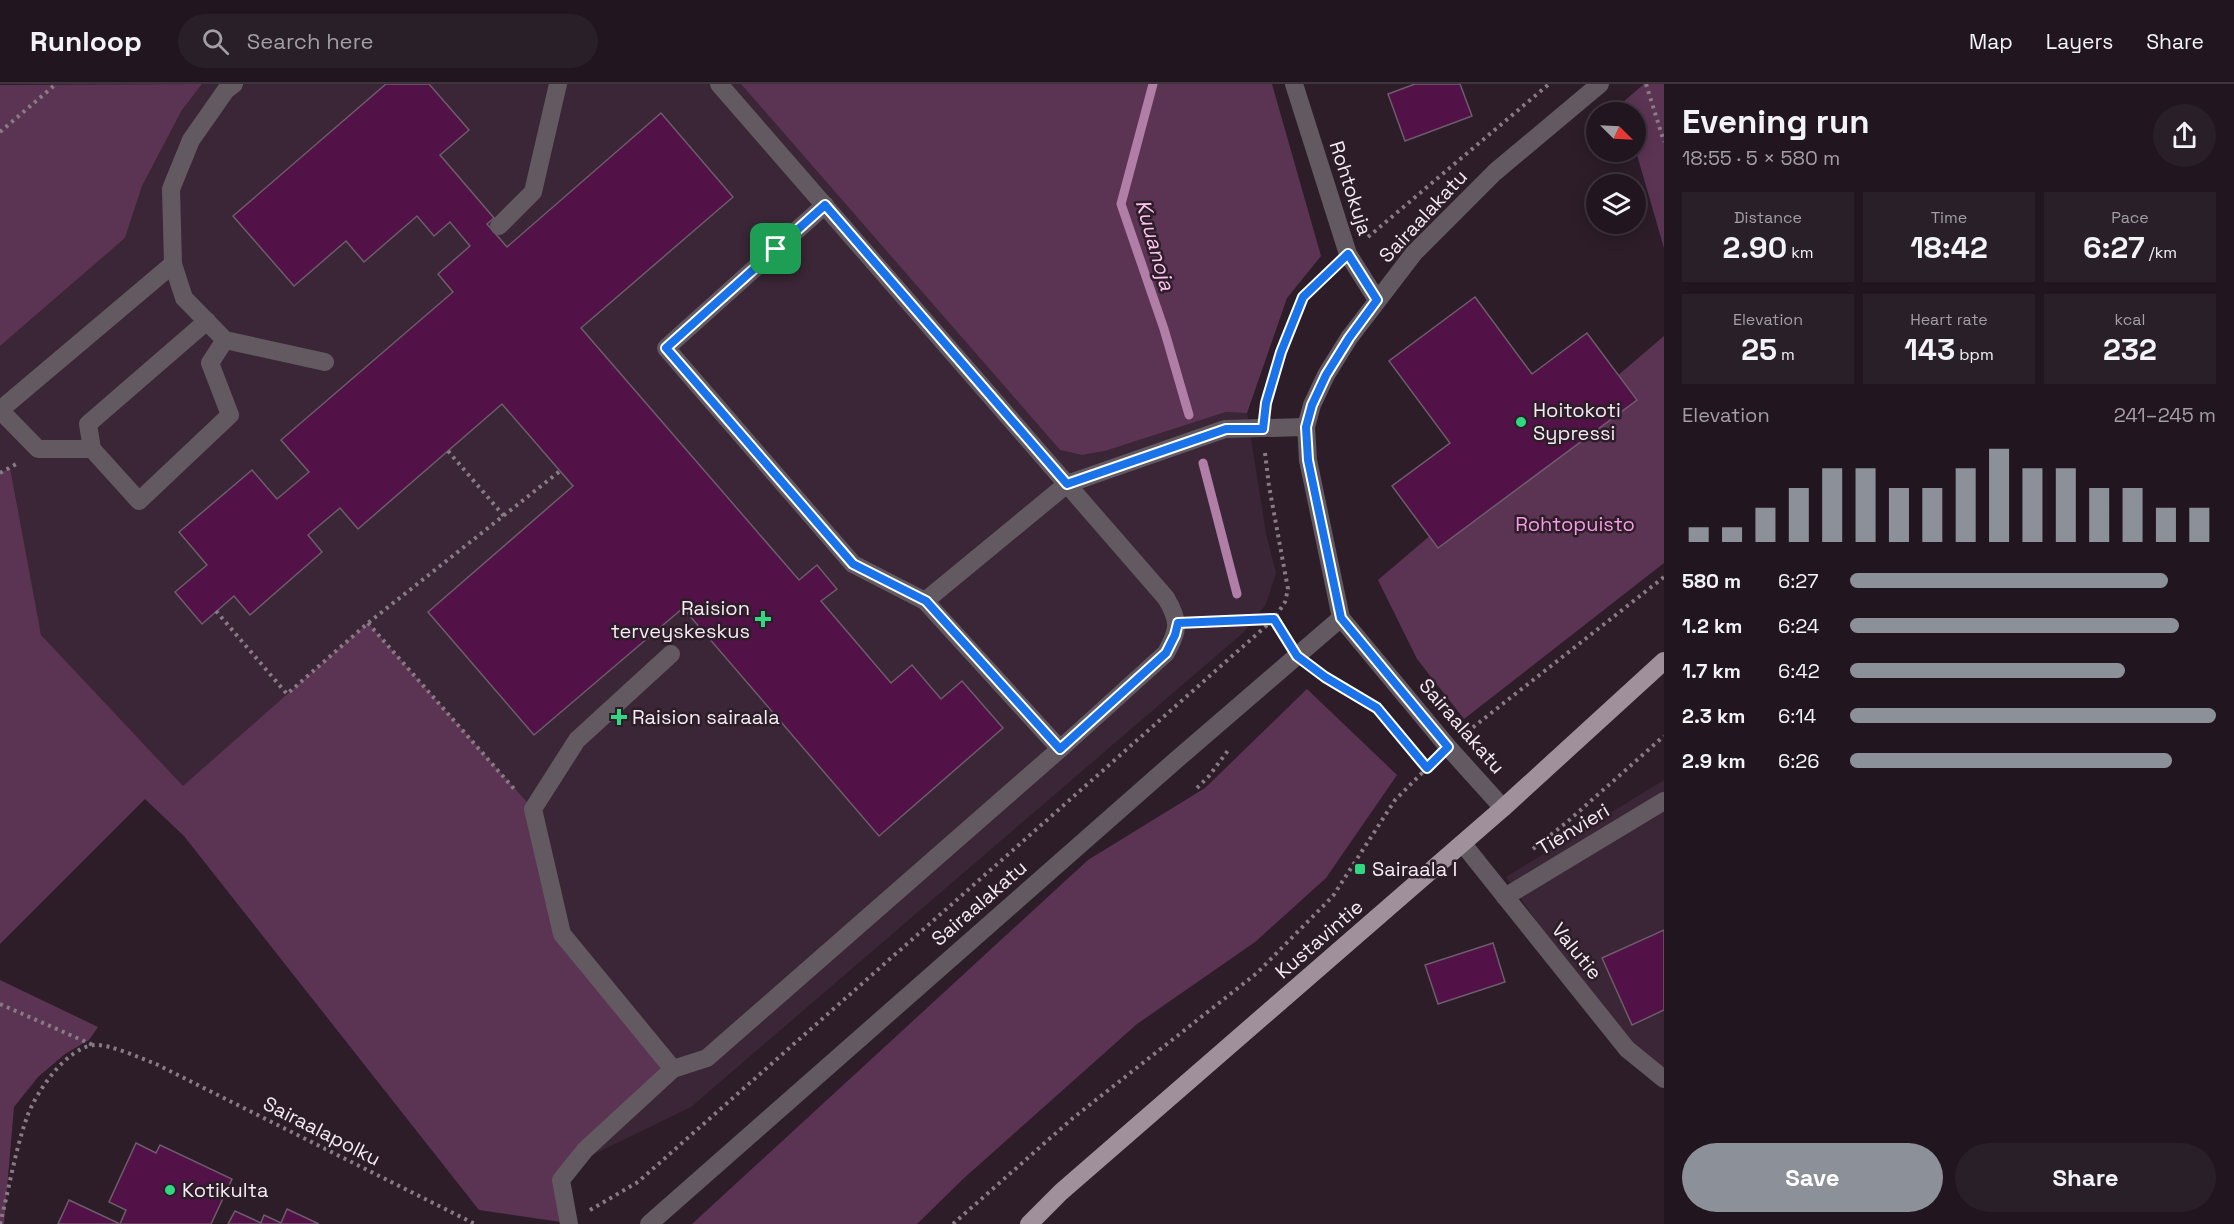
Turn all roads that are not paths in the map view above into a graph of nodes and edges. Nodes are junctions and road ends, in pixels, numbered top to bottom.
1 (234, 84) edge
2 (558, 84) edge
3 (719, 84) edge
4 (1294, 84) edge
5 (1600, 84) edge
6 (825, 205) junction
7 (499, 226) dead end
8 (173, 264) junction
9 (1377, 300) junction
10 (207, 321) junction
11 (225, 340) junction
12 (325, 362) dead end
13 (1306, 427) junction
14 (92, 449) junction
15 (1067, 484) junction
16 (926, 601) junction
17 (1341, 618) junction
18 (671, 654) dead end
19 (1664, 661) edge
20 (1060, 749) junction
21 (1664, 801) edge
22 (1503, 808) junction
23 (1463, 844) junction
24 (1505, 897) junction
25 (673, 1069) junction
26 (1664, 1079) edge
27 (569, 1223) edge
28 (649, 1224) edge
29 (1029, 1224) edge

1 - 8 street
2 - 7 street
3 - 6 street
4 - 9 street, Rohtokuja
5 - 9 street, Sairaalakatu
6 - 15 street
6 - 16 street
8 - 10 street
8 - 14 street
9 - 13 street, Sairaalakatu
10 - 11 street
10 - 14 street
11 - 12 street
11 - 14 street
13 - 15 street
13 - 17 street, Sairaalakatu
15 - 16 street
15 - 20 street
16 - 20 street
17 - 22 street, Sairaalakatu
17 - 28 street, Sairaalakatu
18 - 25 street
19 - 22 main road, Kustavintie
20 - 25 street
21 - 24 street, Tienvieri
22 - 23 main road, Kustavintie
23 - 24 street, Valutie
23 - 29 main road, Kustavintie
24 - 26 street, Valutie
25 - 27 street

